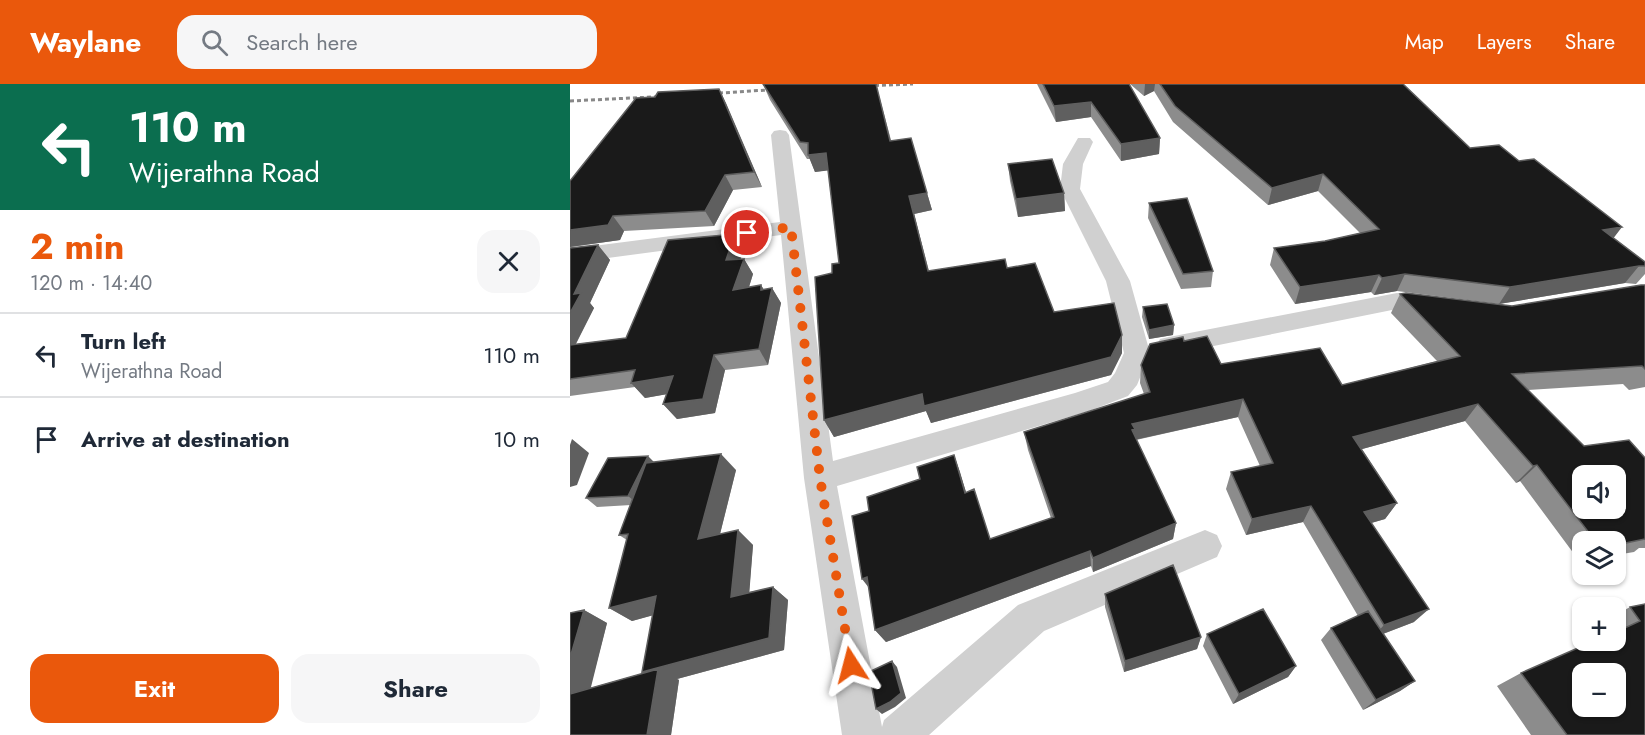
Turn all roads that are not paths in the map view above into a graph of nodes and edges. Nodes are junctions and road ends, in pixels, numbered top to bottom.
1 (780, 135) dead end
2 (1084, 142) dead end
3 (791, 227) junction
4 (570, 256) edge
5 (1454, 308) edge
6 (1137, 353) junction
7 (820, 478) junction
8 (1205, 546) dead end
9 (863, 735) edge
10 (898, 735) edge

1 - 3 street
2 - 6 street
3 - 4 street
3 - 7 street
5 - 6 street
6 - 7 street
7 - 9 street
8 - 10 street

